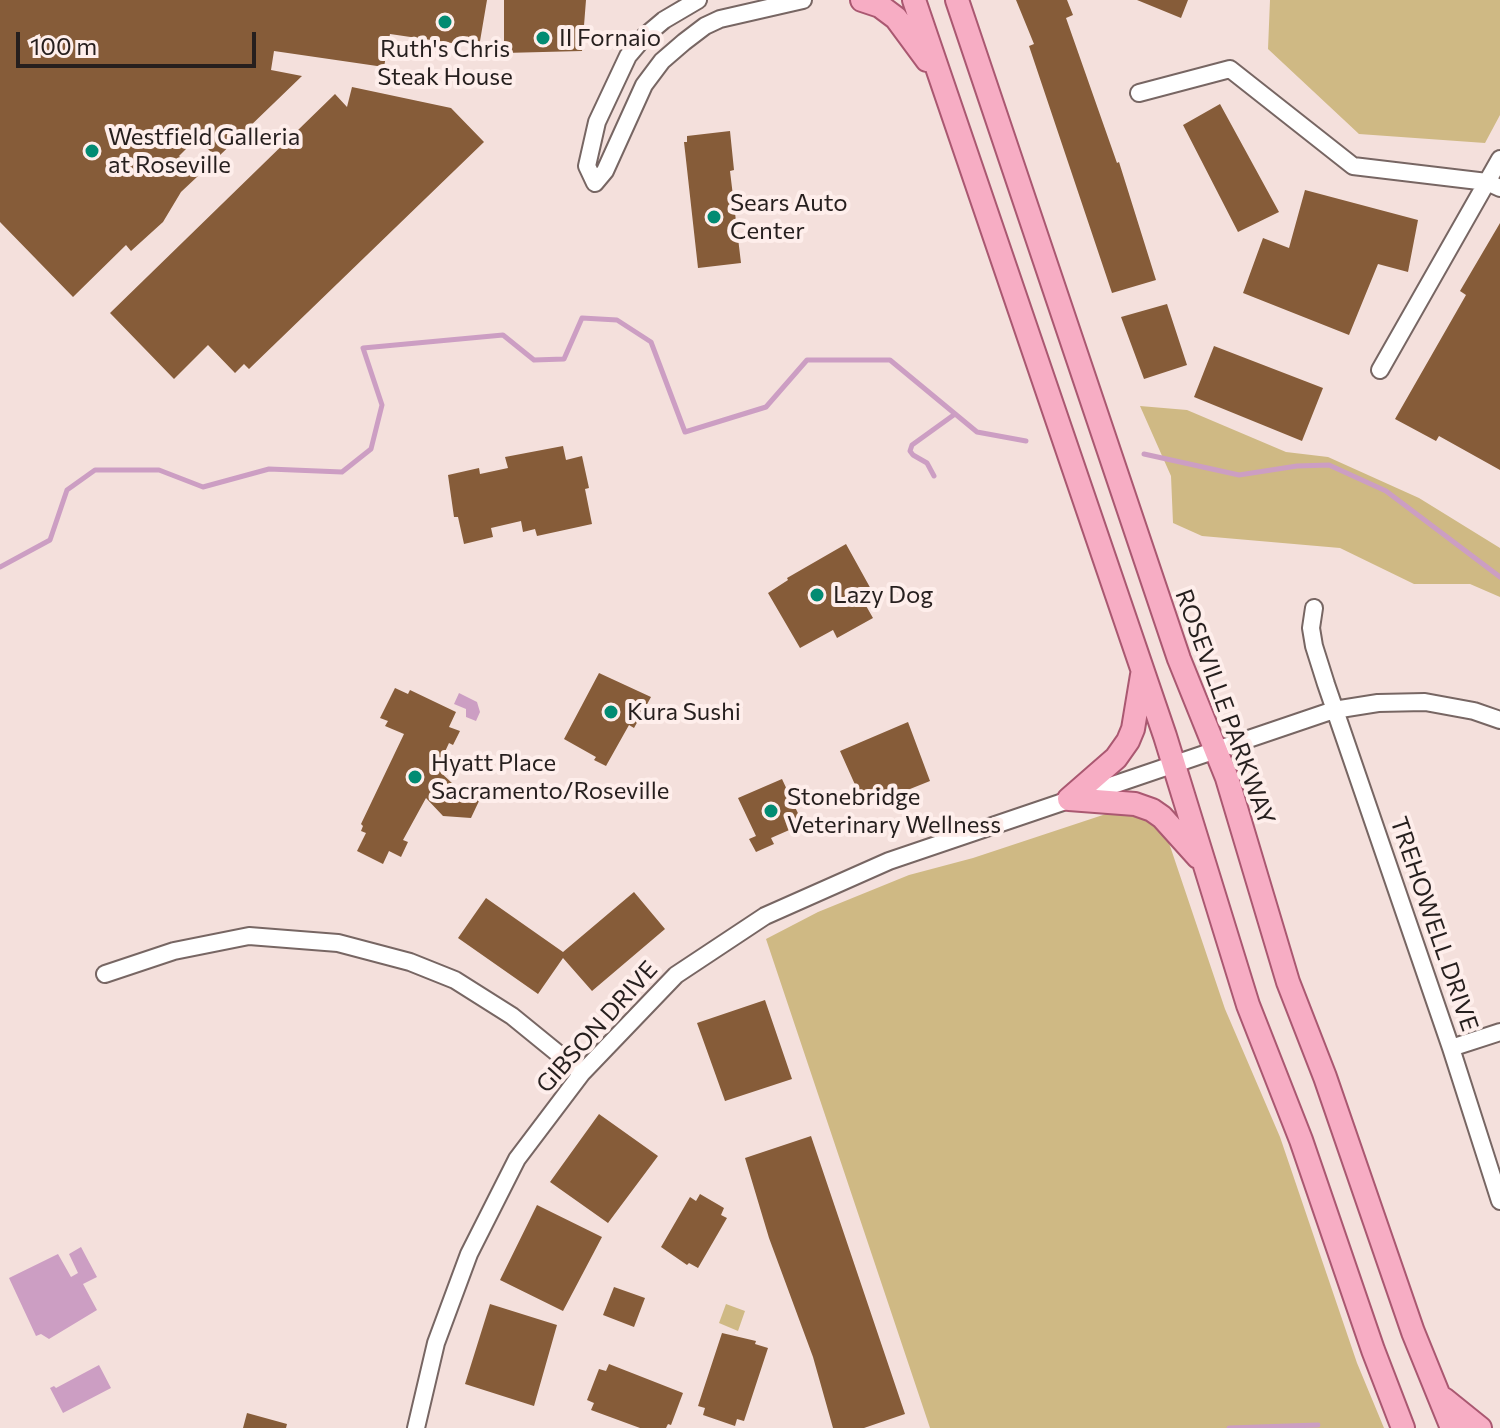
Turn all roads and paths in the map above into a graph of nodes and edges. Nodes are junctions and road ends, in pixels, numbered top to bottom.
1 (698, 0) edge
2 (803, 0) edge
3 (862, 0) edge
4 (914, 0) edge
5 (957, 0) edge
6 (939, 77) junction
7 (1139, 93) dead end
8 (1500, 159) edge
9 (1494, 185) edge
10 (1380, 370) dead end
11 (1314, 608) dead end
12 (1143, 674) junction
13 (1334, 710) junction
14 (1500, 720) edge
15 (1217, 749) junction
16 (1174, 763) junction
17 (1069, 799) junction
18 (1203, 862) junction
19 (105, 974) dead end
20 (1500, 1032) edge
21 (1451, 1048) junction
22 (582, 1073) junction
23 (1499, 1195) edge
24 (1439, 1395) junction
25 (416, 1428) edge
26 (1403, 1428) edge
27 (1452, 1428) edge
28 (1480, 1428) edge

1 - 2 street
3 - 6 main road
4 - 6 main road
5 - 15 main road, ROSEVILLE PARKWAY
6 - 12 main road
7 - 9 street
8 - 9 street
9 - 10 street
11 - 13 street, TREHOWELL DRIVE
12 - 16 main road
12 - 17 main road
13 - 14 street, GIBSON DRIVE
13 - 15 street, GIBSON DRIVE
13 - 21 street, TREHOWELL DRIVE
15 - 16 street, GIBSON DRIVE
15 - 24 main road, ROSEVILLE PARKWAY
16 - 17 street, GIBSON DRIVE
16 - 18 main road
17 - 18 main road
17 - 22 street, GIBSON DRIVE
18 - 26 main road
19 - 22 street
20 - 21 street
21 - 23 street, TREHOWELL DRIVE
22 - 25 street, GIBSON DRIVE
24 - 27 main road, ROSEVILLE PARKWAY
24 - 28 main road

